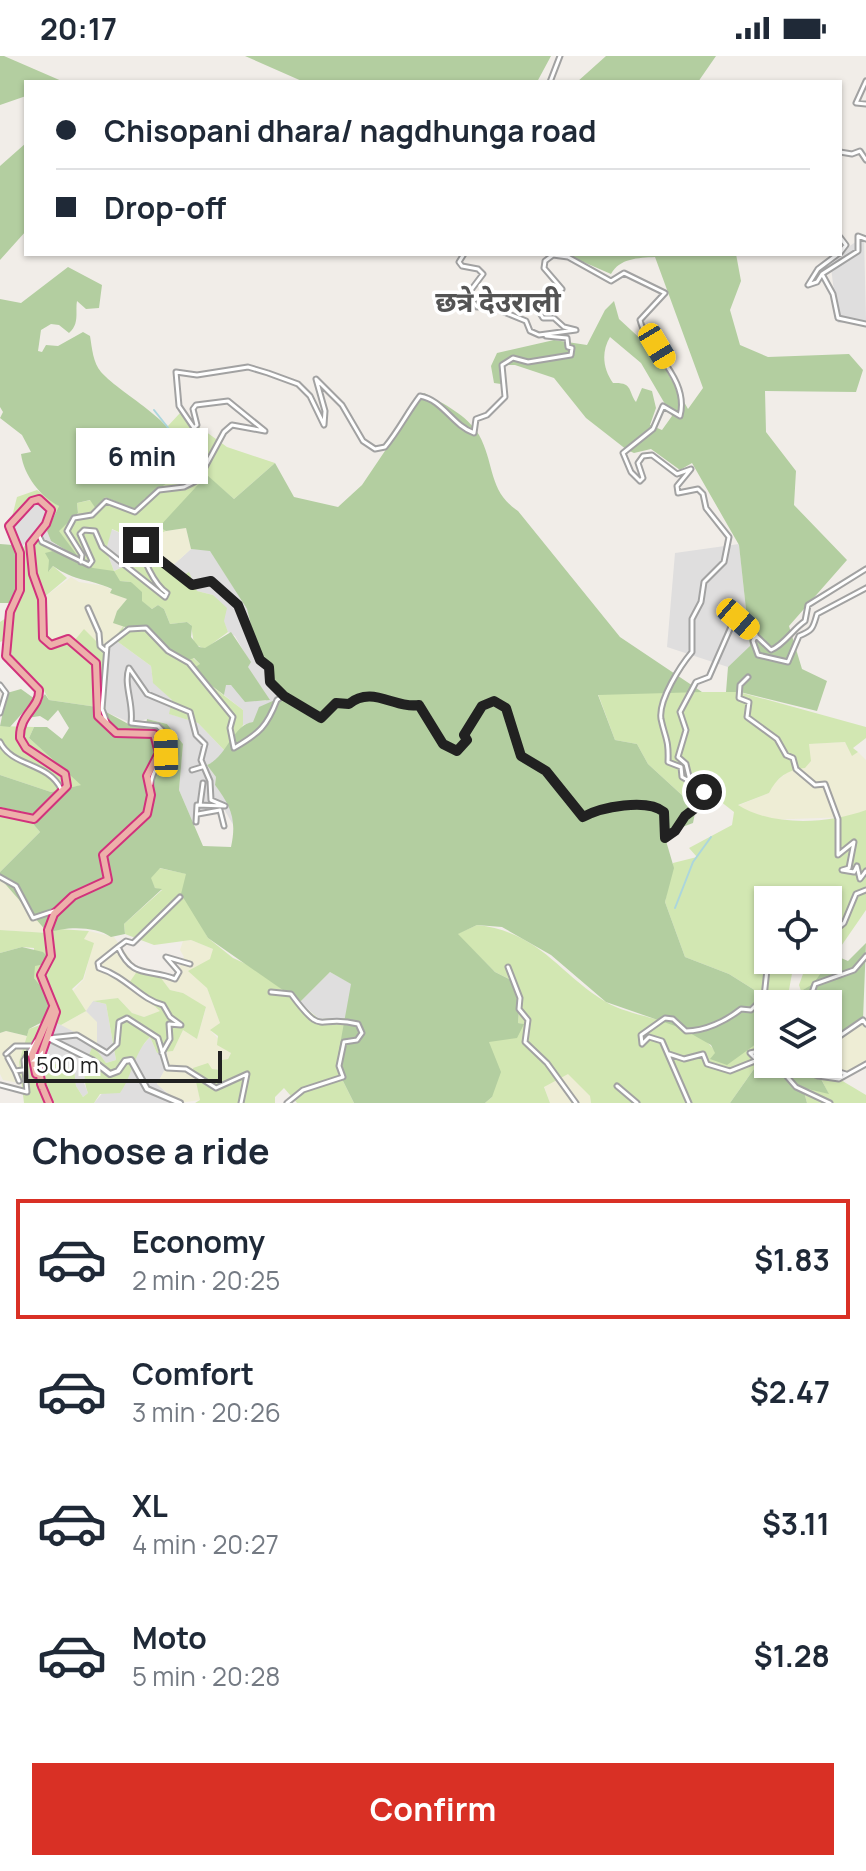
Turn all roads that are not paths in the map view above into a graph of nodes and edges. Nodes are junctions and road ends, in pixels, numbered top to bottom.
1 (560, 56) edge
2 (551, 80) edge
3 (866, 81) edge
4 (866, 104) edge
5 (842, 152) edge
6 (866, 160) edge
7 (866, 239) edge
8 (463, 256) edge
9 (552, 256) edge
10 (560, 256) edge
11 (835, 256) edge
12 (822, 274) junction
13 (866, 324) edge
14 (544, 336) junction
15 (38, 534) junction
16 (81, 562) junction
17 (866, 569) edge
18 (866, 588) edge
19 (88, 608) dead end
20 (756, 635) junction
21 (106, 651) junction
22 (748, 677) dead end
23 (0, 685) edge
24 (284, 696) junction
25 (0, 713) edge
26 (107, 726) junction
27 (0, 742) edge
28 (202, 767) junction
29 (192, 770) dead end
30 (689, 781) junction
31 (203, 783) dead end
32 (60, 795) junction
33 (151, 795) junction
34 (200, 805) junction
35 (0, 812) edge
36 (198, 814) junction
37 (196, 822) dead end
38 (224, 826) dead end
39 (866, 871) edge
40 (0, 877) edge
41 (866, 890) edge
42 (180, 897) dead end
43 (58, 910) junction
44 (842, 925) edge
45 (118, 947) junction
46 (866, 956) edge
47 (190, 964) dead end
48 (508, 967) dead end
49 (766, 974) edge
50 (813, 990) edge
51 (271, 992) dead end
52 (866, 1024) edge
53 (842, 1034) edge
54 (45, 1037) junction
55 (31, 1046) junction
56 (669, 1054) junction
57 (162, 1057) junction
58 (754, 1062) edge
59 (866, 1064) edge
60 (23, 1070) junction
61 (15, 1071) junction
62 (842, 1073) edge
63 (846, 1074) junction
64 (11, 1078) dead end
65 (788, 1078) edge
66 (827, 1078) edge
67 (0, 1085) edge
68 (617, 1086) dead end
69 (49, 1103) edge
70 (180, 1103) edge
71 (241, 1103) edge
72 (287, 1103) edge
73 (576, 1103) edge
74 (637, 1103) edge
75 (689, 1103) edge
76 (830, 1103) edge

1 - 2 street
3 - 4 street
5 - 6 street
7 - 12 street
8 - 14 street
9 - 14 street
10 - 30 street
11 - 12 street
12 - 13 street
14 - 16 street
15 - 16 street
15 - 26 highway
15 - 32 highway
16 - 24 street
17 - 20 street
18 - 20 street
19 - 21 street
20 - 30 street
21 - 24 street
21 - 26 street
22 - 39 street
23 - 25 street
24 - 30 street
26 - 33 highway
27 - 32 street
28 - 29 street
28 - 33 street
28 - 34 street
31 - 34 street
32 - 35 highway
33 - 43 highway
34 - 36 street
36 - 37 street
36 - 38 street
40 - 43 street
41 - 44 street
42 - 45 street
43 - 54 highway
45 - 47 street
45 - 57 street
46 - 50 street
48 - 73 street
49 - 56 street
51 - 72 street
52 - 53 street
54 - 55 street
54 - 57 street
54 - 69 highway
54 - 70 street
55 - 60 street
55 - 61 street
56 - 58 street
56 - 75 street
57 - 71 street
59 - 63 street
60 - 61 street
60 - 67 street
61 - 64 street
62 - 63 street
63 - 66 street
65 - 76 street
68 - 74 street

